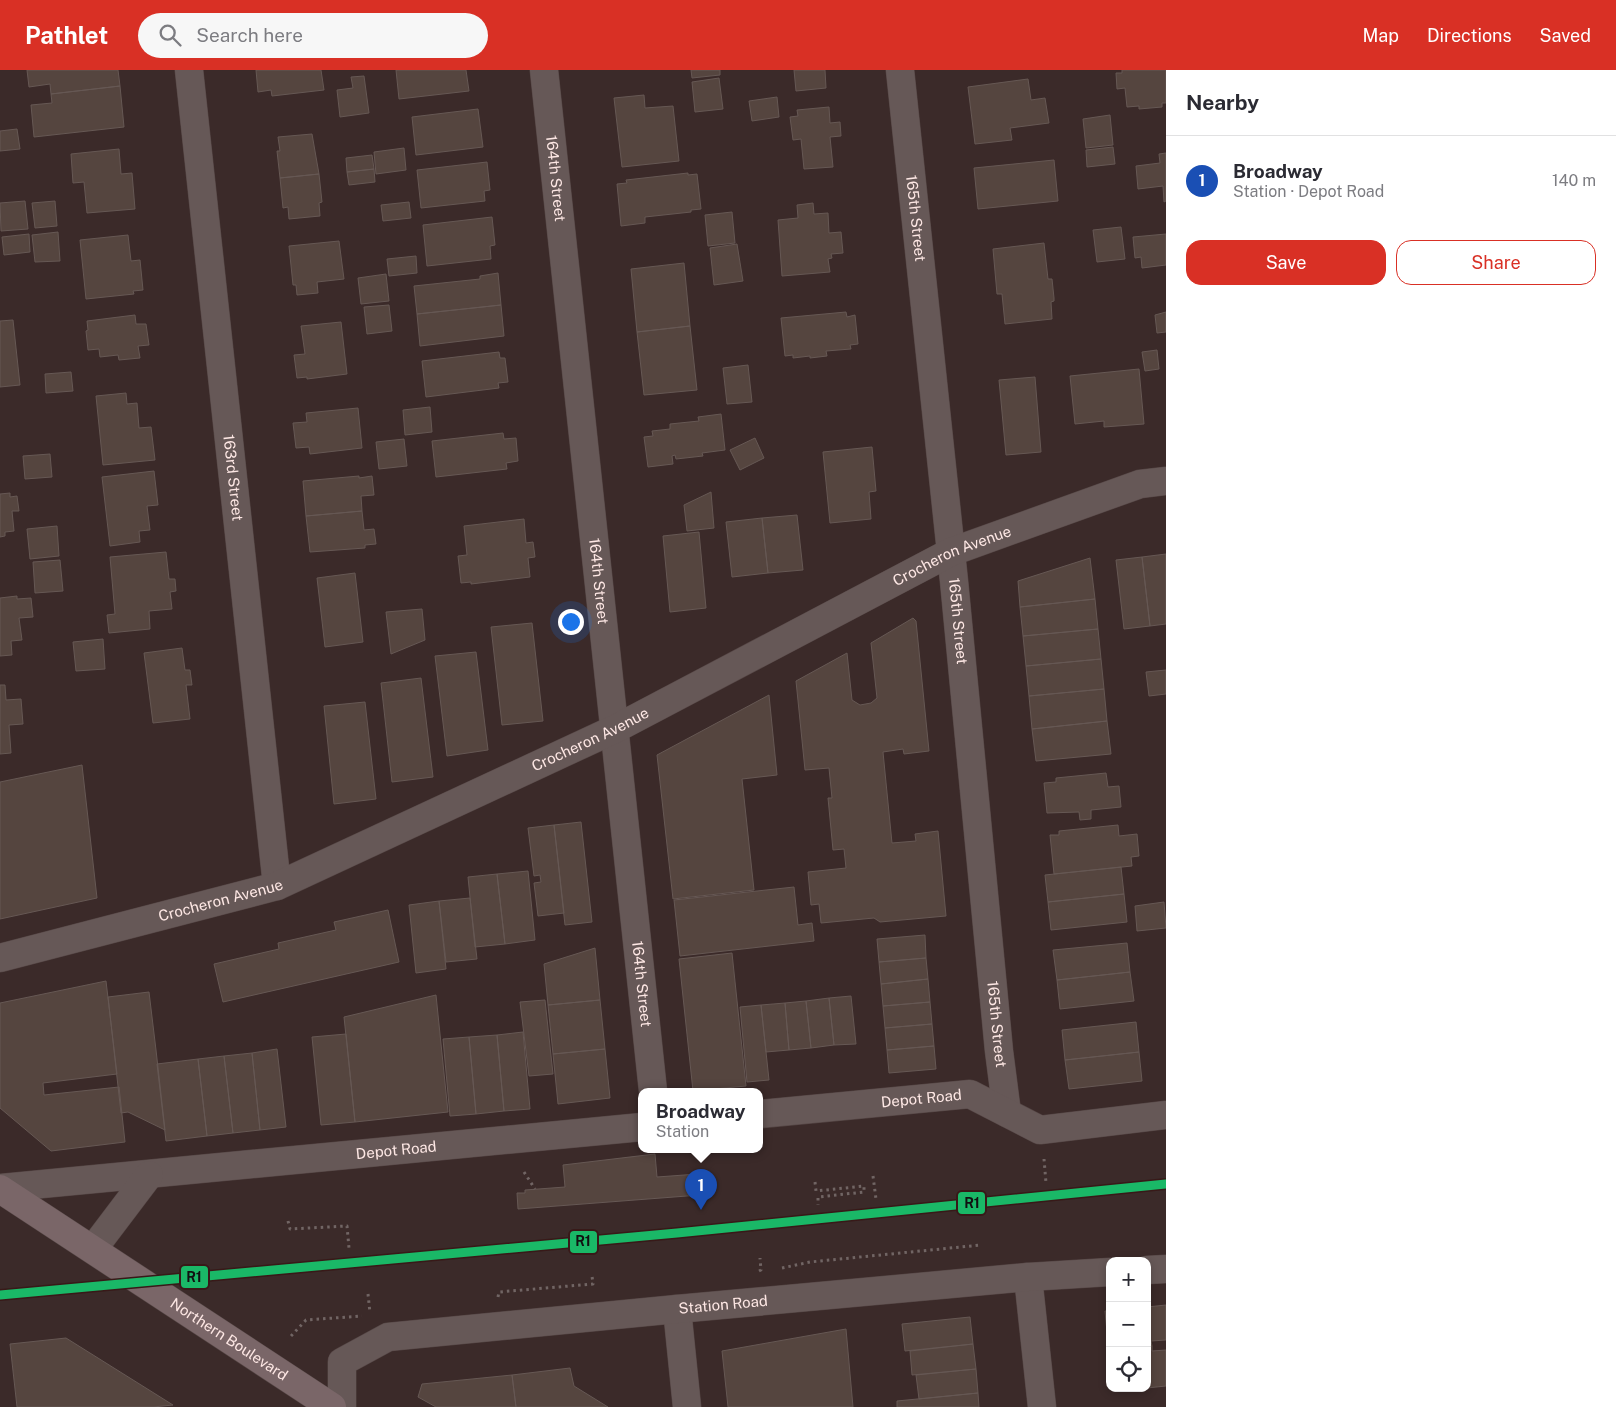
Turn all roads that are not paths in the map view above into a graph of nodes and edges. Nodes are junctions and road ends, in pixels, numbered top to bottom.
1 (189, 70) edge
2 (544, 70) edge
3 (900, 70) edge
4 (1166, 481) edge
5 (951, 552) junction
6 (615, 728) junction
7 (277, 886) junction
8 (0, 958) edge
9 (653, 1088) edge
10 (1007, 1113) junction
11 (763, 1114) edge
12 (1166, 1115) edge
13 (638, 1127) edge
14 (149, 1175) junction
15 (0, 1188) edge
16 (92, 1249) junction
17 (1166, 1269) edge
18 (1151, 1270) edge
19 (1106, 1272) edge
20 (1028, 1277) junction
21 (677, 1309) junction
22 (332, 1407) edge
23 (342, 1407) edge
24 (687, 1407) edge
25 (1042, 1407) edge

1 - 7 street, 163rd Street
2 - 6 street, 164th Street
3 - 5 street, 165th Street
4 - 5 street, Crocheron Avenue
5 - 6 street, Crocheron Avenue
5 - 10 street, 165th Street
6 - 7 street, Crocheron Avenue
6 - 9 street, 164th Street
7 - 8 street, Crocheron Avenue
10 - 11 street, Depot Road
10 - 12 street, Depot Road
13 - 14 street, Depot Road
14 - 15 street, Depot Road
14 - 16 street
15 - 16 main road, Northern Boulevard
16 - 22 main road, Northern Boulevard
17 - 18 street
19 - 20 street, Station Road
20 - 21 street, Station Road
20 - 25 street
21 - 23 street, Station Road
21 - 24 street

